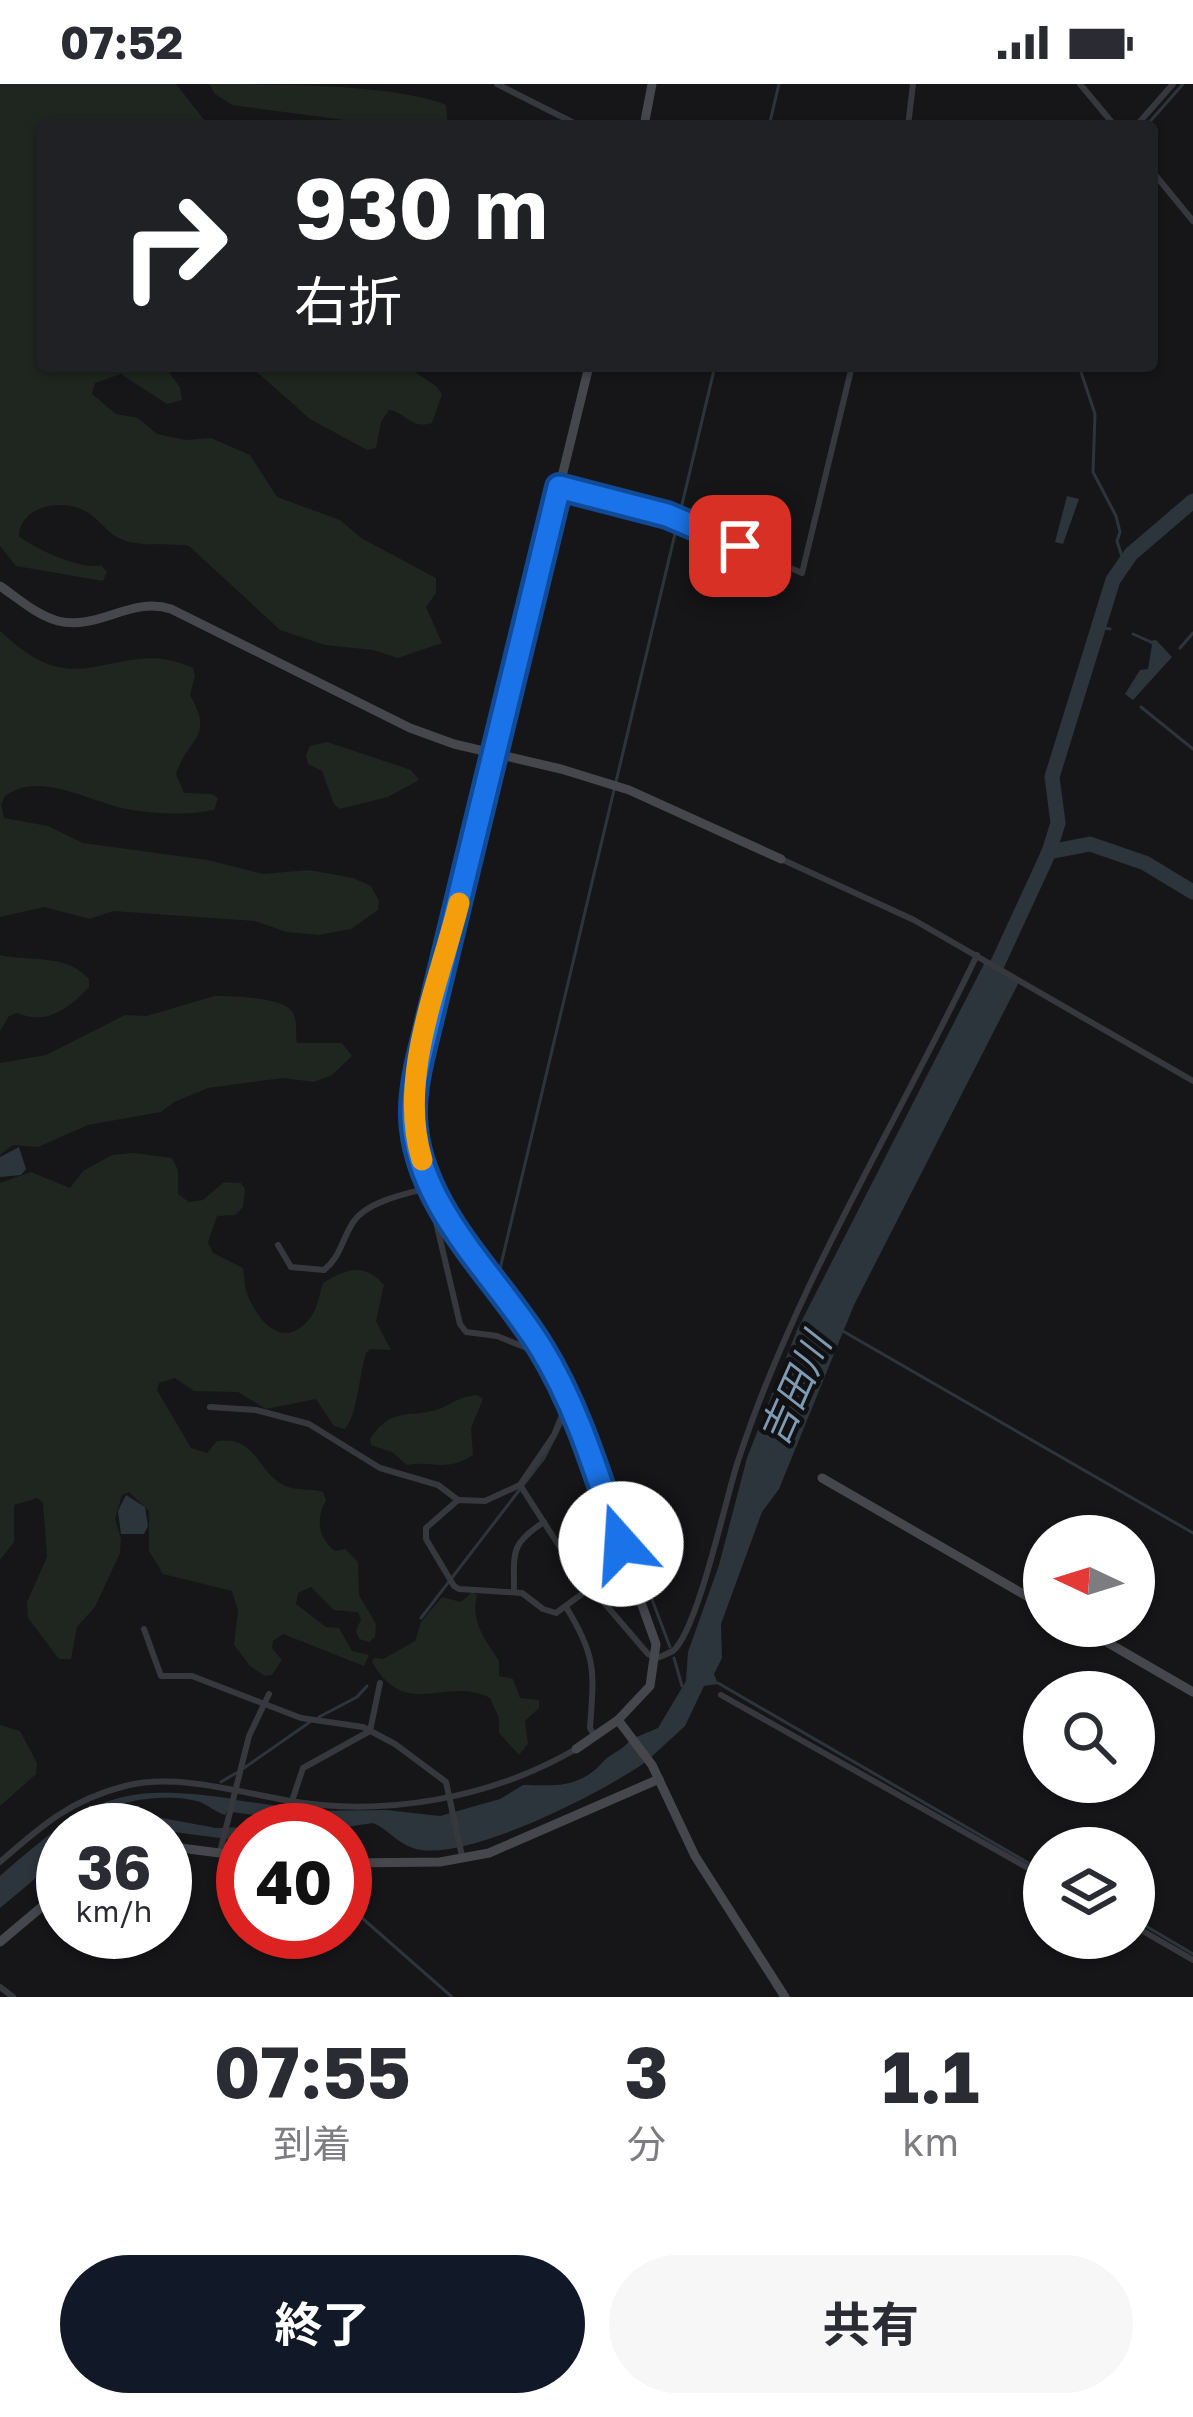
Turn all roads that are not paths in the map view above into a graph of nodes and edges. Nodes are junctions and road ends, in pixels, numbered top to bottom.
1 (497, 84) edge
2 (652, 84) edge
3 (913, 84) edge
4 (1080, 84) edge
5 (1174, 84) edge
6 (568, 120) edge
7 (645, 120) edge
8 (909, 120) edge
9 (1110, 120) edge
10 (1141, 120) edge
11 (1158, 178) edge
12 (1193, 221) edge
13 (588, 372) edge
14 (851, 372) edge
15 (559, 487) junction
16 (0, 586) edge
17 (494, 753) junction
18 (781, 859) joint
19 (978, 956) junction
20 (1193, 1081) edge
21 (432, 1187) junction
22 (441, 1203) junction
23 (278, 1245) dead end
24 (542, 1349) junction
25 (568, 1400) junction
26 (211, 1407) dead end
27 (822, 1478) dead end
28 (522, 1488) junction
29 (458, 1500) junction
30 (544, 1522) junction
31 (590, 1588) junction
32 (514, 1592) junction
33 (1023, 1594) edge
34 (566, 1607) junction
35 (144, 1629) dead end
36 (1115, 1647) edge
37 (657, 1658) junction
38 (380, 1683) dead end
39 (1193, 1693) edge
40 (269, 1694) dead end
41 (721, 1695) dead end
42 (265, 1704) junction
43 (621, 1722) junction
44 (370, 1731) junction
45 (595, 1737) junction
46 (576, 1749) joint
47 (658, 1779) junction
48 (236, 1793) junction
49 (450, 1800) junction
50 (292, 1801) junction
51 (233, 1803) edge
52 (462, 1856) junction
53 (372, 1861) edge
54 (0, 1862) edge
55 (1023, 1865) edge
56 (36, 1911) edge
57 (1155, 1938) edge
58 (0, 1942) edge
59 (1193, 1960) edge
60 (0, 1987) edge
61 (13, 1997) edge
62 (785, 1997) edge

1 - 6 street
2 - 7 street
3 - 8 street
4 - 9 street
5 - 10 street
11 - 12 street
13 - 15 street
14 - 15 street
15 - 17 street
16 - 17 street
17 - 18 street
17 - 21 street
18 - 19 street
19 - 20 street
19 - 37 street
21 - 22 street
21 - 23 street
22 - 24 street
22 - 24 street
24 - 25 street
25 - 28 street
25 - 37 street
26 - 29 street
27 - 33 street
28 - 29 street
28 - 30 street
29 - 32 street
30 - 31 street
30 - 32 street
31 - 34 street
31 - 37 street
32 - 34 street
34 - 45 street
35 - 42 street
36 - 39 street
37 - 43 street
38 - 44 street
40 - 42 street
41 - 55 street
42 - 44 street
42 - 48 street
43 - 45 street
43 - 47 street
44 - 49 street
44 - 50 street
45 - 46 street
46 - 49 street
47 - 52 street
47 - 62 street
48 - 50 street
48 - 51 street
48 - 54 street
49 - 50 street
49 - 52 street
52 - 53 street
56 - 58 street
57 - 59 street
60 - 61 street

